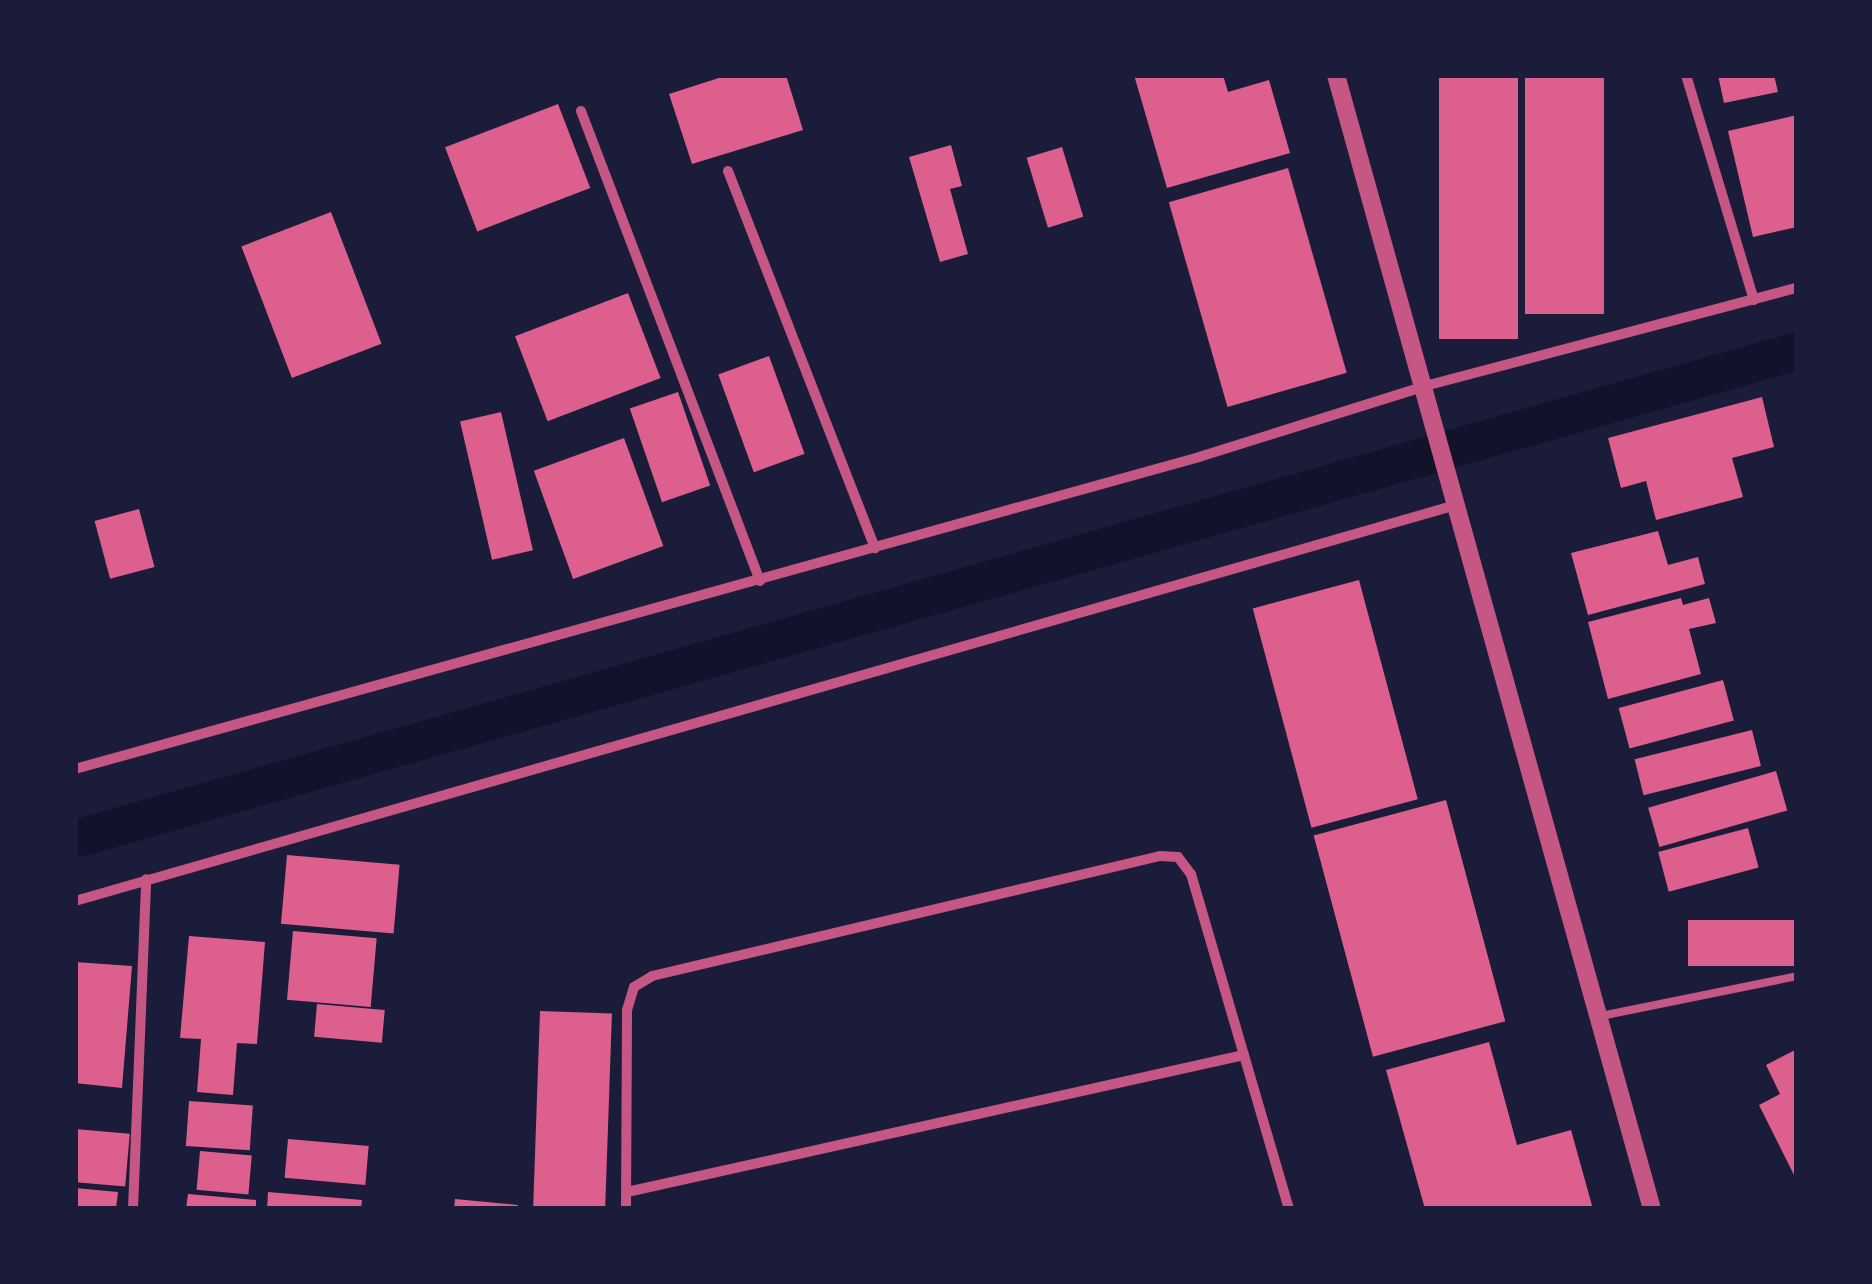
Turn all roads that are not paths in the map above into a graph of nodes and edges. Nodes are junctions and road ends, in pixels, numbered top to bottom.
1 (1336, 75) edge
2 (1686, 75) edge
3 (581, 111) dead end
4 (728, 171) dead end
5 (1797, 288) edge
6 (1754, 300) junction
7 (1425, 386) junction
8 (1456, 505) junction
9 (874, 548) junction
10 (760, 581) junction
11 (75, 768) edge
12 (146, 878) junction
13 (75, 901) edge
14 (1797, 976) edge
15 (1597, 1017) junction
16 (1244, 1055) junction
17 (626, 1192) junction
18 (134, 1209) edge
19 (626, 1209) edge
20 (1289, 1209) edge
21 (1652, 1209) edge

1 - 7 street
2 - 6 street
3 - 10 street
4 - 9 street
5 - 6 street
6 - 7 street
7 - 8 street
7 - 9 street
8 - 12 street
8 - 15 street
9 - 10 street
10 - 11 street
12 - 13 street
12 - 18 street
14 - 15 lane
15 - 21 street
16 - 17 street
16 - 17 street
16 - 20 street
17 - 19 street

